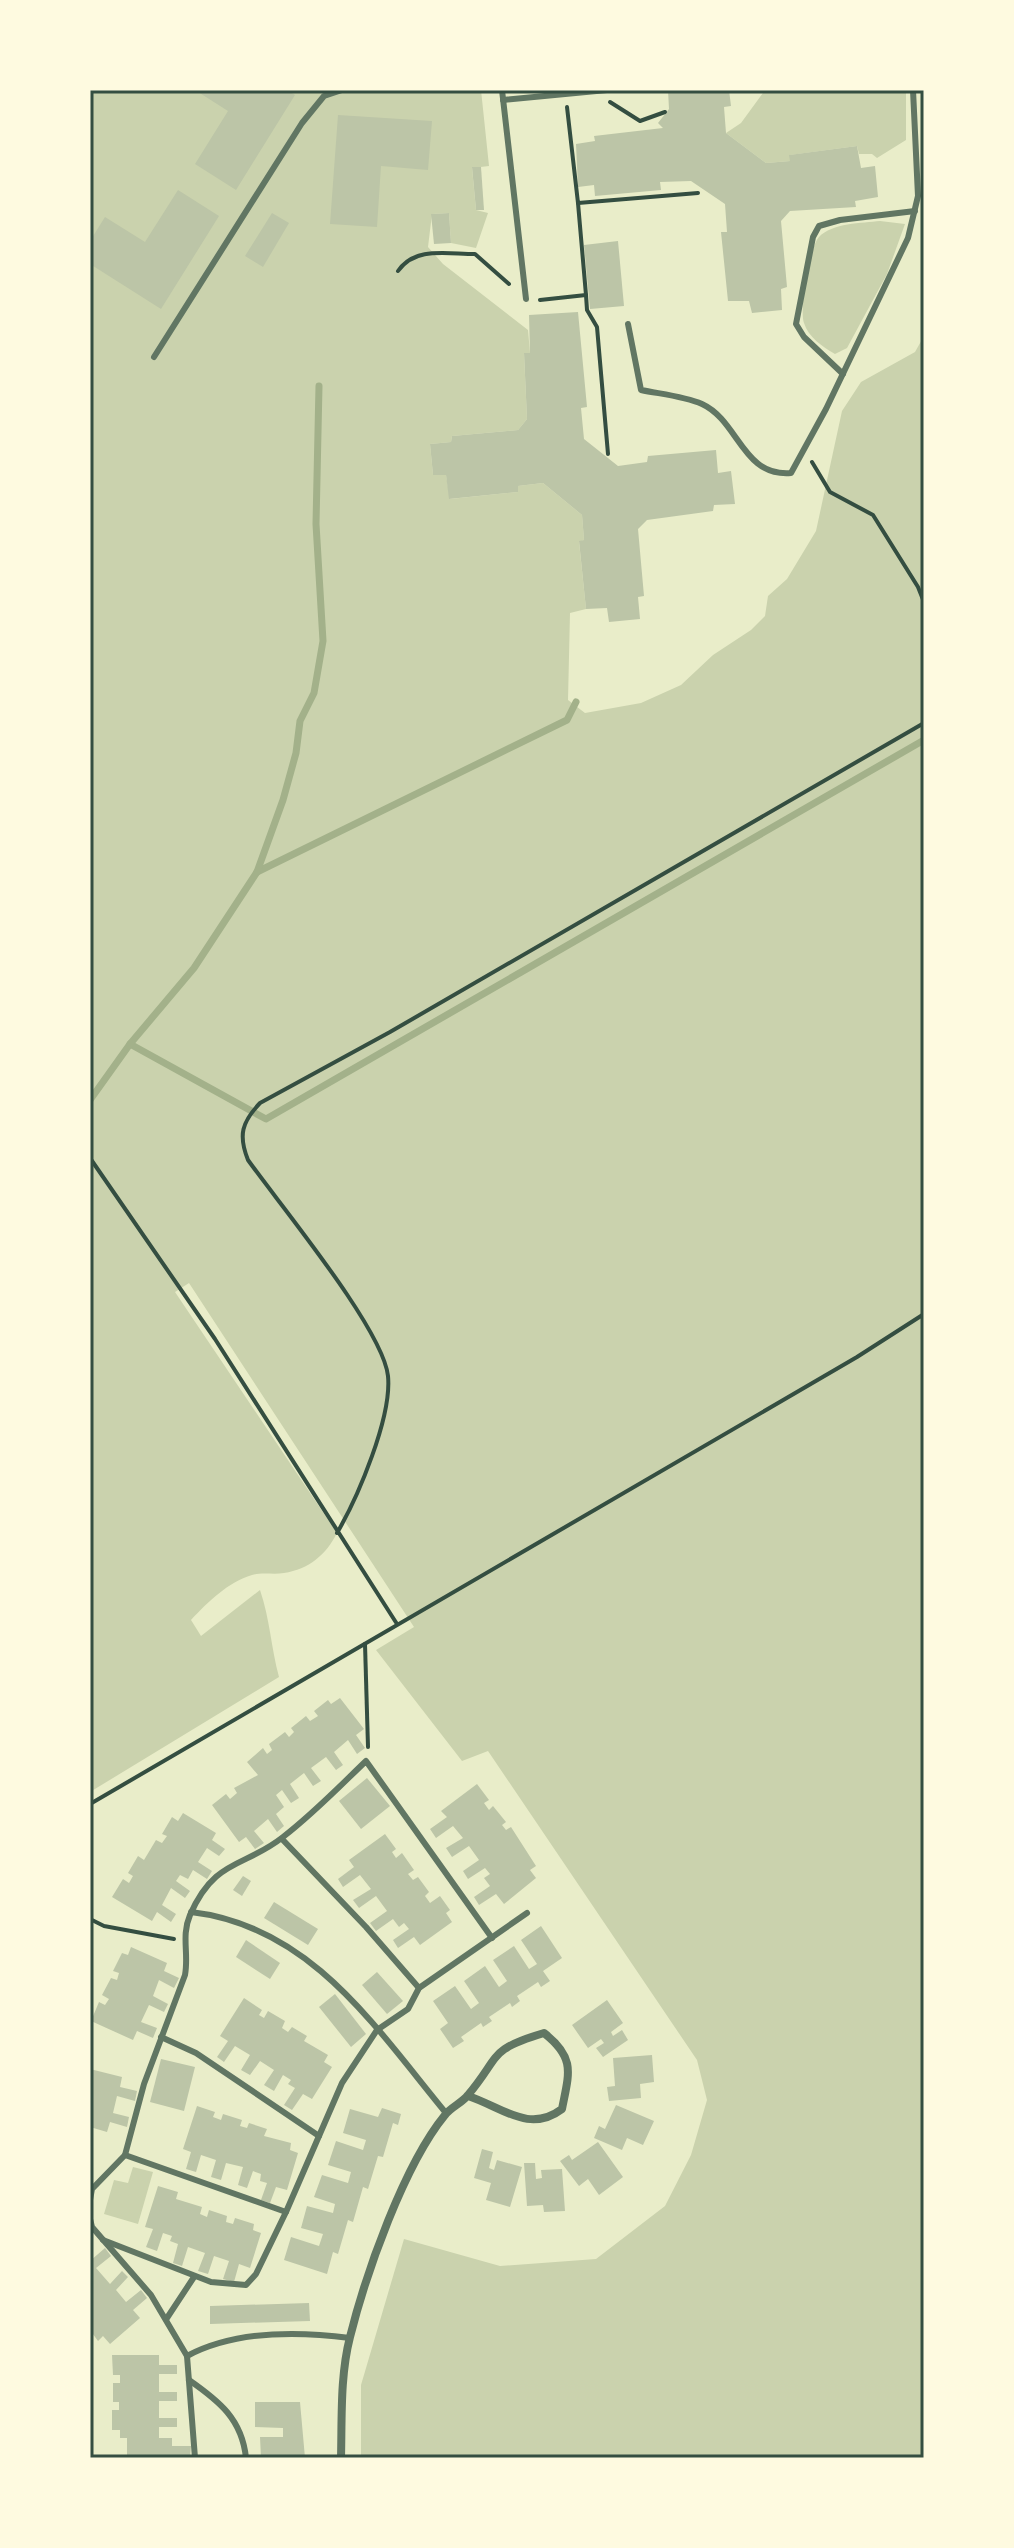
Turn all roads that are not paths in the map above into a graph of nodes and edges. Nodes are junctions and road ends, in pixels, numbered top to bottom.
1 (342, 90) edge
2 (502, 90) edge
3 (607, 90) edge
4 (913, 90) edge
5 (503, 100) junction
6 (915, 211) junction
7 (530, 300) road end
8 (628, 324) dead end
9 (154, 357) dead end
10 (843, 374) junction
11 (282, 1839) junction
12 (191, 1912) junction
13 (527, 1913) dead end
14 (492, 1938) junction
15 (419, 1988) junction
16 (377, 2030) junction
17 (161, 2037) junction
18 (468, 2096) junction
19 (446, 2113) junction
20 (319, 2136) junction
21 (125, 2155) junction
22 (90, 2200) edge
23 (286, 2212) junction
24 (90, 2219) edge
25 (103, 2240) junction
26 (194, 2277) junction
27 (167, 2318) junction
28 (350, 2338) junction
29 (187, 2356) junction
30 (189, 2380) junction
31 (195, 2458) edge
32 (246, 2458) edge
33 (341, 2458) edge

1 - 9 lane
2 - 5 lane
3 - 5 lane
4 - 6 lane
5 - 7 lane
6 - 10 lane
6 - 10 lane
8 - 10 lane
11 - 12 lane
11 - 14 lane
11 - 15 lane
12 - 16 lane
12 - 17 lane
13 - 14 lane
14 - 15 lane
15 - 16 lane
16 - 19 lane
16 - 20 lane
17 - 20 lane
17 - 21 lane
18 - 18 street
18 - 19 street
19 - 28 street
20 - 23 lane
21 - 22 lane
21 - 23 lane
23 - 26 lane
24 - 25 lane
25 - 26 lane
25 - 27 lane
26 - 27 lane
27 - 29 lane
28 - 29 lane
28 - 33 street
29 - 30 lane
30 - 31 lane
30 - 32 lane

